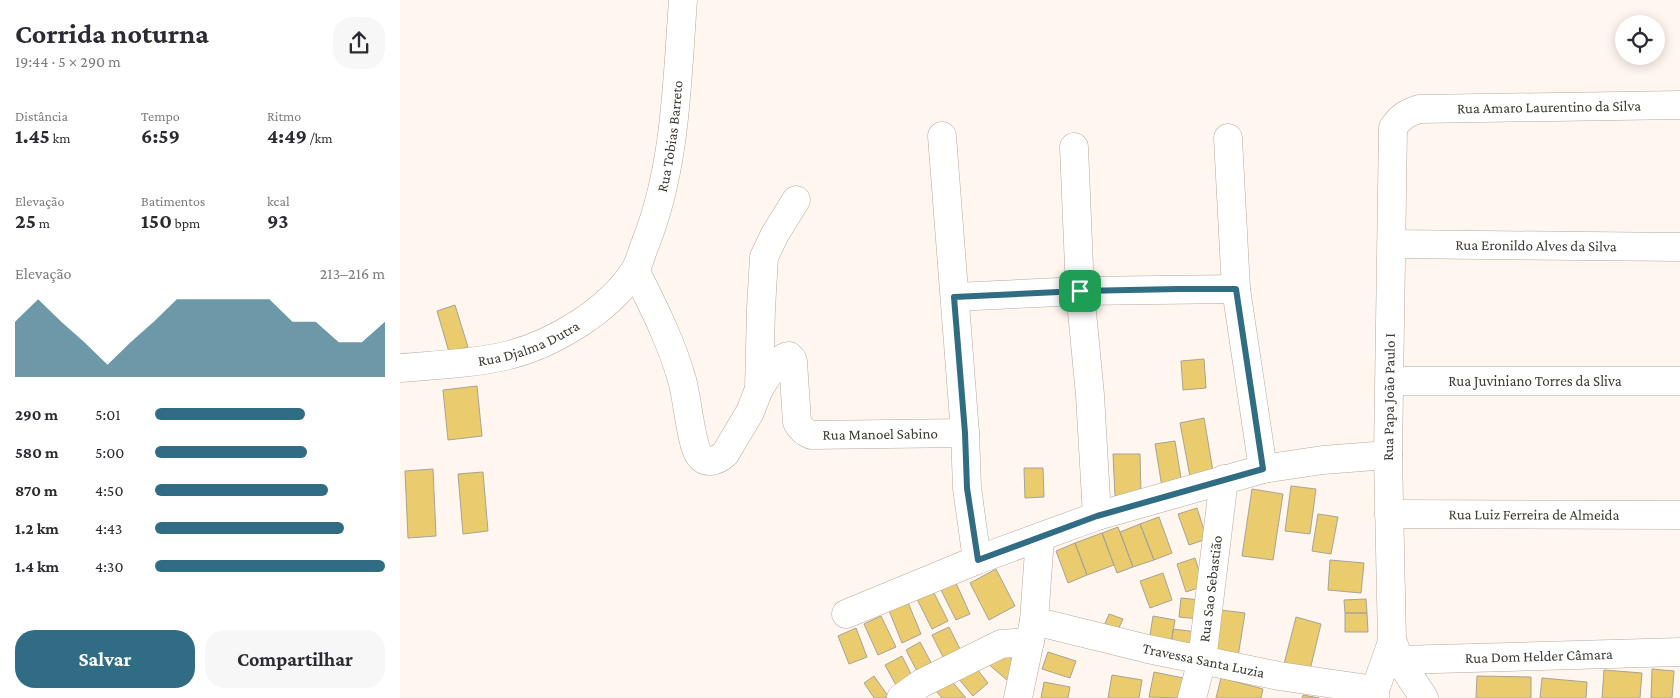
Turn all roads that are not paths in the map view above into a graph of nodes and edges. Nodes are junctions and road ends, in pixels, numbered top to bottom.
1 (683, 0) edge
2 (1680, 106) edge
3 (1419, 109) joint
4 (942, 136) dead end
5 (1228, 138) dead end
6 (1074, 147) dead end
7 (796, 200) dead end
8 (1392, 244) junction
9 (1680, 247) edge
10 (635, 270) junction
11 (1236, 289) junction
12 (1080, 291) junction
13 (954, 297) junction
14 (400, 368) edge
15 (1680, 380) edge
16 (1390, 381) junction
17 (759, 389) junction
18 (965, 433) junction
19 (1388, 454) junction
20 (1263, 469) junction
21 (1224, 479) junction
22 (1389, 514) junction
23 (1680, 515) edge
24 (1097, 516) junction
25 (1040, 537) junction
26 (978, 560) junction
27 (846, 614) dead end
28 (1032, 631) junction
29 (1396, 651) junction
30 (1680, 652) edge
31 (1202, 660) junction
32 (1375, 694) edge
33 (901, 698) edge
34 (1018, 698) edge
35 (1192, 698) edge
36 (1424, 698) edge

1 - 10 street, Rua Tobias Barreto
2 - 3 street, Rua Amaro Laurentino da Silva
3 - 8 street, Rua Papa João Paulo I
4 - 13 street
5 - 11 street
6 - 12 street
7 - 17 street, Rua Manoel Sabino
8 - 9 street, Rua Eronildo Alves da Silva
8 - 16 street, Rua Papa João Paulo I
10 - 14 street, Rua Djalma Dutra
10 - 17 street, Rua Manoel Sabino
11 - 12 street
11 - 20 street
12 - 13 street
12 - 24 street
13 - 18 street
15 - 16 street, Rua Juviniano Torres da Sliva
16 - 19 street, Rua Papa João Paulo I
17 - 18 street, Rua Manoel Sabino
18 - 26 street
19 - 20 street
19 - 22 street, Rua Papa João Paulo I
20 - 21 street
21 - 24 street
21 - 31 street, Rua Sao Sebastião
22 - 23 street, Rua Luiz Ferreira de Almeida
22 - 29 street, Rua Papa João Paulo I
24 - 25 street
25 - 26 street
25 - 28 street
26 - 27 street
28 - 31 street, Travessa Santa Luzia
28 - 33 street, Travessa Santa Luzia
28 - 34 street
29 - 30 street, Rua Dom Helder Câmara
29 - 32 street, Rua Papa João Paulo I
29 - 36 street
31 - 32 street, Travessa Santa Luzia
31 - 35 street, Rua Sao Sebastião

